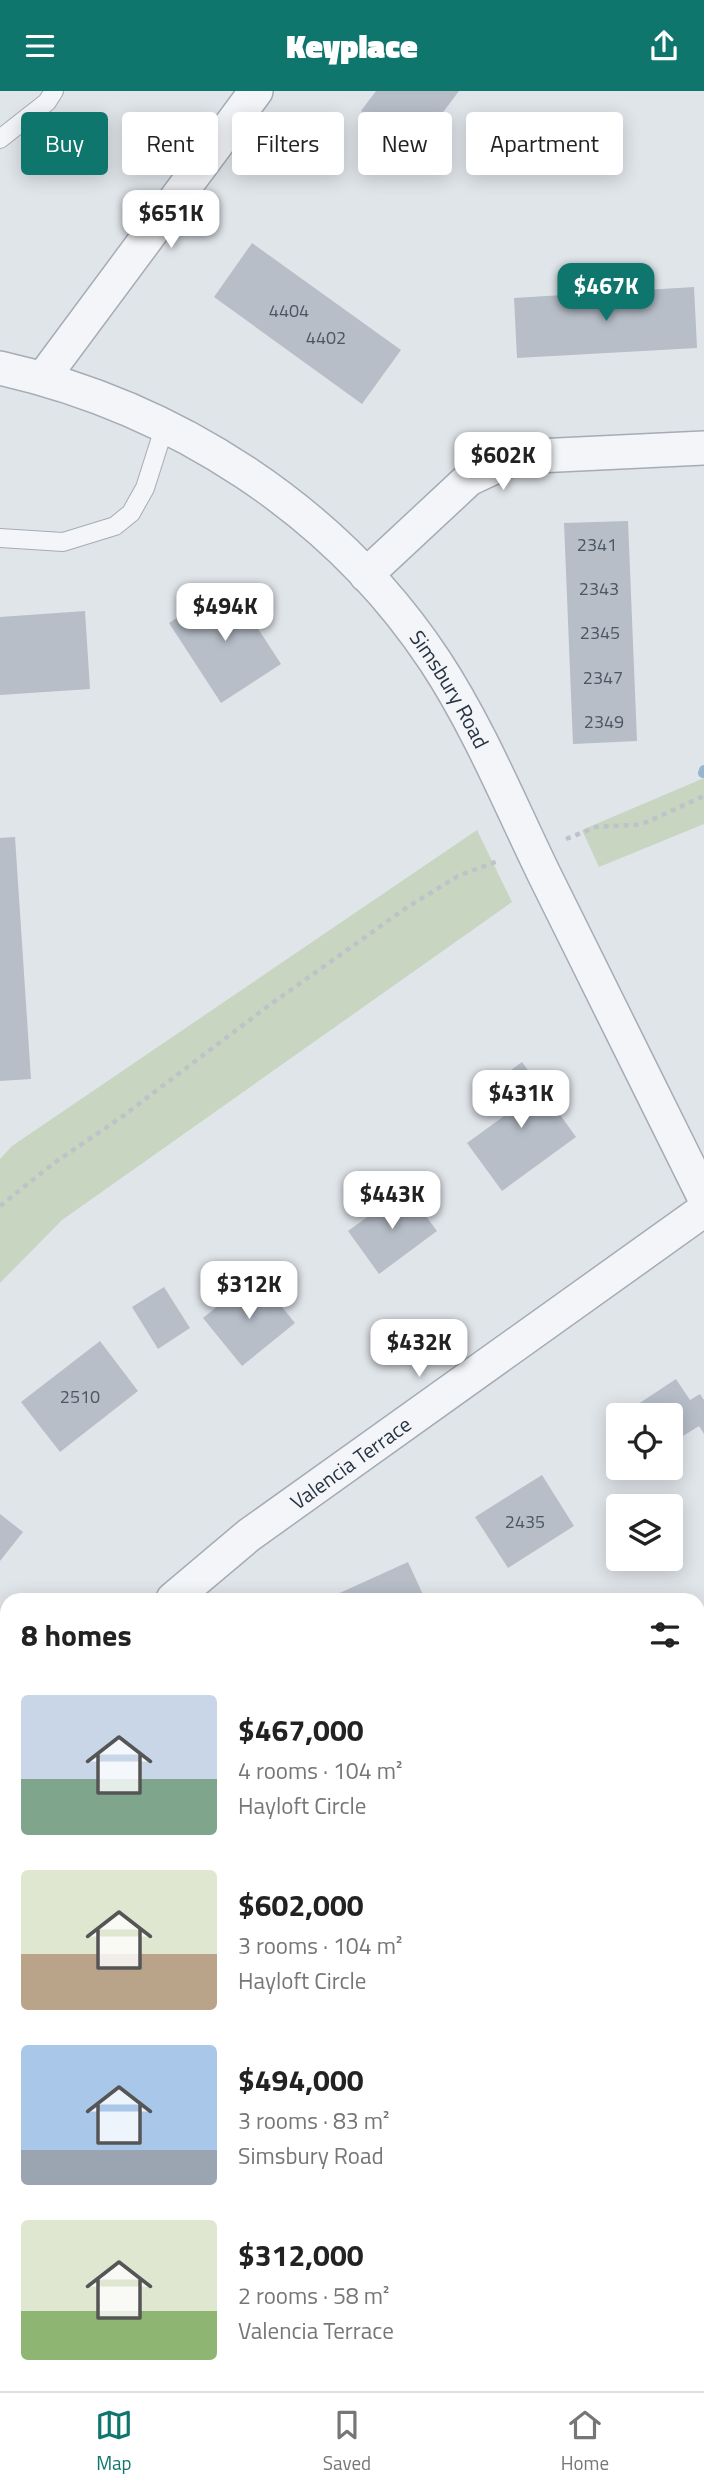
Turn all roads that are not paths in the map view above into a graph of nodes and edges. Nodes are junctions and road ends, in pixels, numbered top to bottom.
1 (54, 91) edge
2 (256, 91) edge
3 (0, 139) edge
4 (0, 368) edge
5 (43, 378) junction
6 (165, 425) junction
7 (704, 448) edge
8 (0, 538) edge
9 (366, 575) junction
10 (704, 1197) edge
11 (704, 1210) edge
12 (180, 1593) edge

1 - 3 lane
2 - 5 street
4 - 5 street, Simsbury Road
5 - 6 street, Simsbury Road
6 - 8 lane
6 - 9 street, Simsbury Road
7 - 9 street
9 - 10 street, Simsbury Road
11 - 12 street, Valencia Terrace

